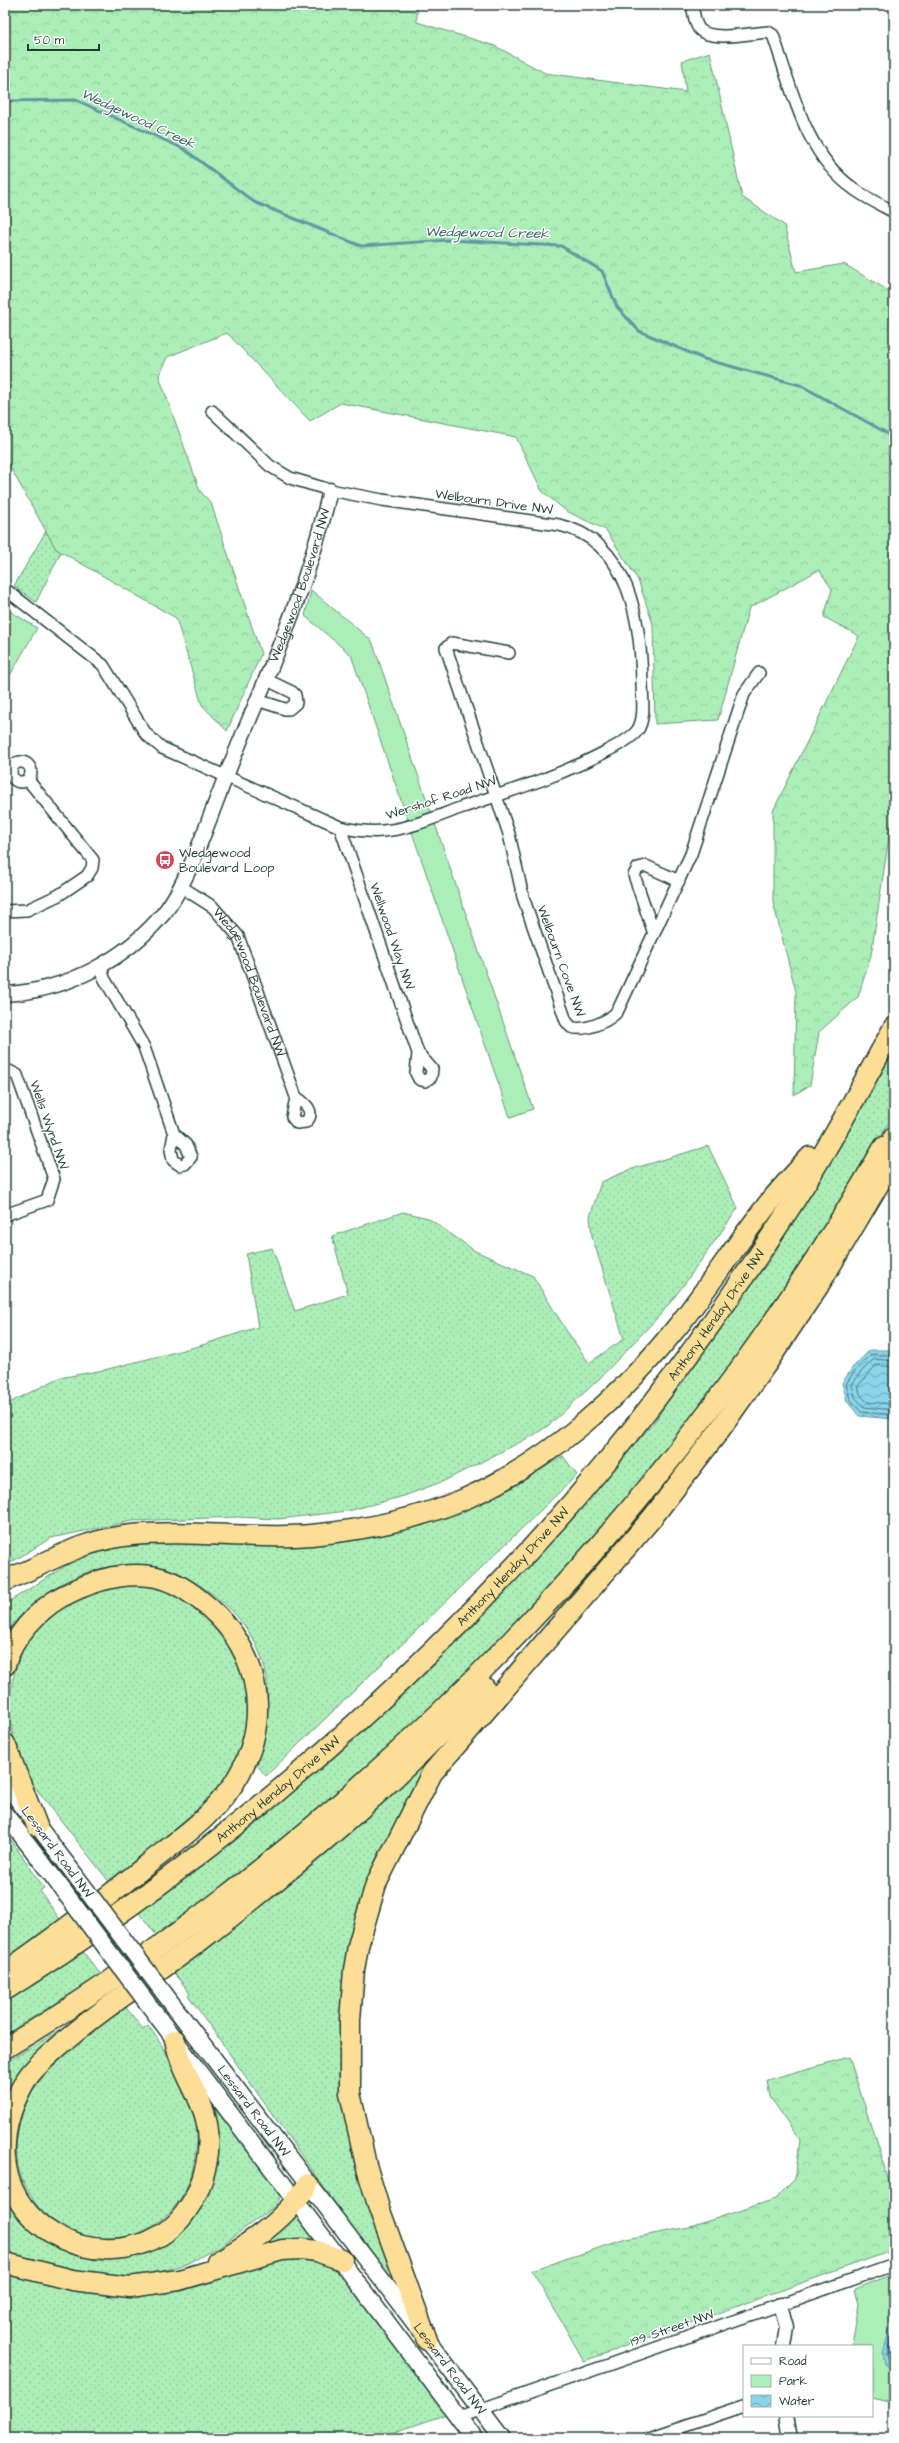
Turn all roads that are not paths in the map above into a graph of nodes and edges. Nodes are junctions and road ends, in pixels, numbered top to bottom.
1 (692, 5) edge
2 (894, 212) edge
3 (212, 411) dead end
4 (330, 490) junction
5 (5, 589) edge
6 (509, 653) dead end
7 (759, 673) dead end
8 (265, 679) junction
9 (257, 700) junction
10 (637, 730) joint
11 (225, 776) junction
12 (28, 780) dead end
13 (496, 796) junction
14 (340, 827) junction
15 (679, 881) junction
16 (180, 886) junction
17 (5, 911) edge
18 (654, 934) junction
19 (101, 966) junction
20 (5, 994) edge
21 (894, 1027) edge
22 (418, 1053) dead end
23 (5, 1069) edge
24 (296, 1097) dead end
25 (843, 1119) junction
26 (894, 1130) edge
27 (174, 1134) dead end
28 (894, 1137) edge
29 (5, 1215) edge
30 (41, 1565) junction
31 (576, 1572) junction
32 (5, 1581) edge
33 (5, 1591) edge
34 (5, 1664) edge
35 (5, 1744) edge
36 (5, 1783) edge
37 (5, 1814) edge
38 (37, 1826) junction
39 (5, 1972) edge
40 (5, 1990) edge
41 (176, 2040) junction
42 (5, 2048) edge
43 (308, 2184) junction
44 (297, 2201) junction
45 (342, 2260) junction
46 (5, 2262) edge
47 (894, 2265) edge
48 (180, 2280) junction
49 (781, 2305) junction
50 (427, 2340) junction
51 (784, 2345) edge
52 (743, 2406) edge
53 (480, 2410) junction
54 (459, 2417) junction
55 (786, 2417) edge
56 (474, 2438) edge
57 (502, 2438) edge
58 (649, 2438) edge
59 (790, 2438) edge

1 - 2 street
3 - 4 street, Welbourn Drive NW
4 - 8 street, Wedgewood Boulevard NW
4 - 10 street, Welbourn Drive NW
5 - 11 street, Wershof Road NW
6 - 13 street
7 - 15 street, Welbourn Cove NW
8 - 9 street, Wedgewood Boulevard NW
8 - 9 street, Wedgewood Boulevard NW
9 - 11 street, Wedgewood Boulevard NW
10 - 13 street, Wershof Road NW
11 - 14 street, Wershof Road NW
11 - 16 street, Wedgewood Boulevard NW
12 - 17 street
13 - 14 street, Wershof Road NW
13 - 18 street, Welbourn Cove NW
14 - 22 street, Wellwood Way NW
15 - 18 street, Welbourn Cove NW
15 - 18 street
16 - 19 street, Wedgewood Boulevard NW
16 - 24 street, Wedgewood Boulevard NW
19 - 20 street, Wedgewood Boulevard NW
19 - 27 street
21 - 25 highway, Anthony Henday Drive NW
23 - 29 street, Wells Wynd NW
25 - 30 highway
25 - 40 highway, Anthony Henday Drive NW
26 - 31 highway
28 - 50 highway
30 - 32 highway
30 - 33 highway
31 - 41 highway
31 - 42 highway
34 - 39 highway
35 - 38 highway
36 - 38 main road, Lessard Road NW
37 - 41 main road, Lessard Road NW, bridge
38 - 43 main road, Lessard Road NW, bridge
41 - 44 main road, Lessard Road NW
43 - 44 highway
43 - 50 main road, Lessard Road NW
44 - 45 main road, Lessard Road NW
44 - 48 highway
45 - 48 highway
45 - 54 main road, Lessard Road NW
46 - 48 highway
47 - 49 street, 199 Street NW
49 - 51 street
49 - 53 street, 199 Street NW
50 - 53 main road, Lessard Road NW
52 - 58 street
53 - 54 street, 199 Street NW
53 - 57 main road, Lessard Road NW
54 - 56 main road, Lessard Road NW
55 - 59 street

